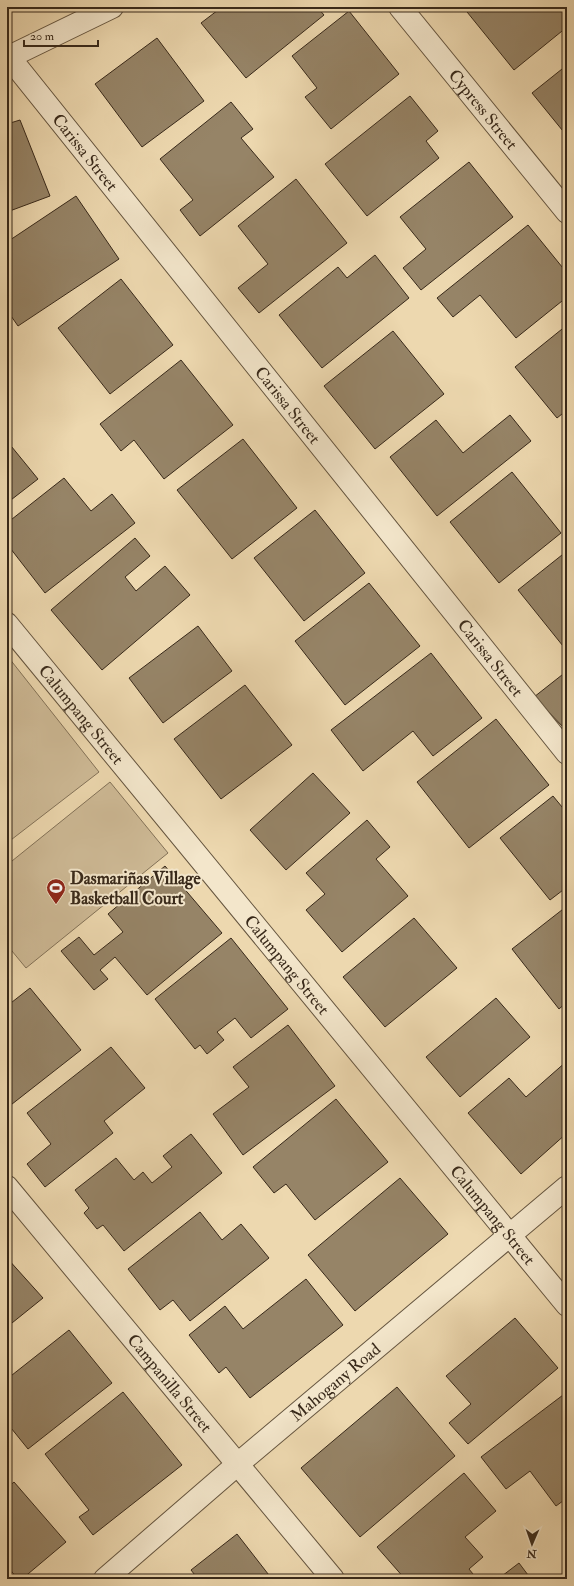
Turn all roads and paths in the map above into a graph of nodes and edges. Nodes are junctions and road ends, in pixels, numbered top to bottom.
1 (112, 7) edge
2 (400, 7) edge
3 (8, 57) edge
4 (567, 212) edge
5 (7, 624) edge
6 (567, 753) edge
7 (7, 1187) edge
8 (567, 1187) edge
9 (510, 1235) junction
10 (567, 1305) edge
11 (239, 1463) junction
12 (105, 1579) edge
13 (333, 1579) edge

1 - 3 street
2 - 4 street, Cypress Street
3 - 6 street, Carissa Street
5 - 9 street, Calumpang Street
7 - 11 street, Campanilla Street
8 - 9 street, Mahogany Road
9 - 10 street, Calumpang Street
9 - 11 street, Mahogany Road
11 - 12 street, Mahogany Road
11 - 13 street, Campanilla Street

